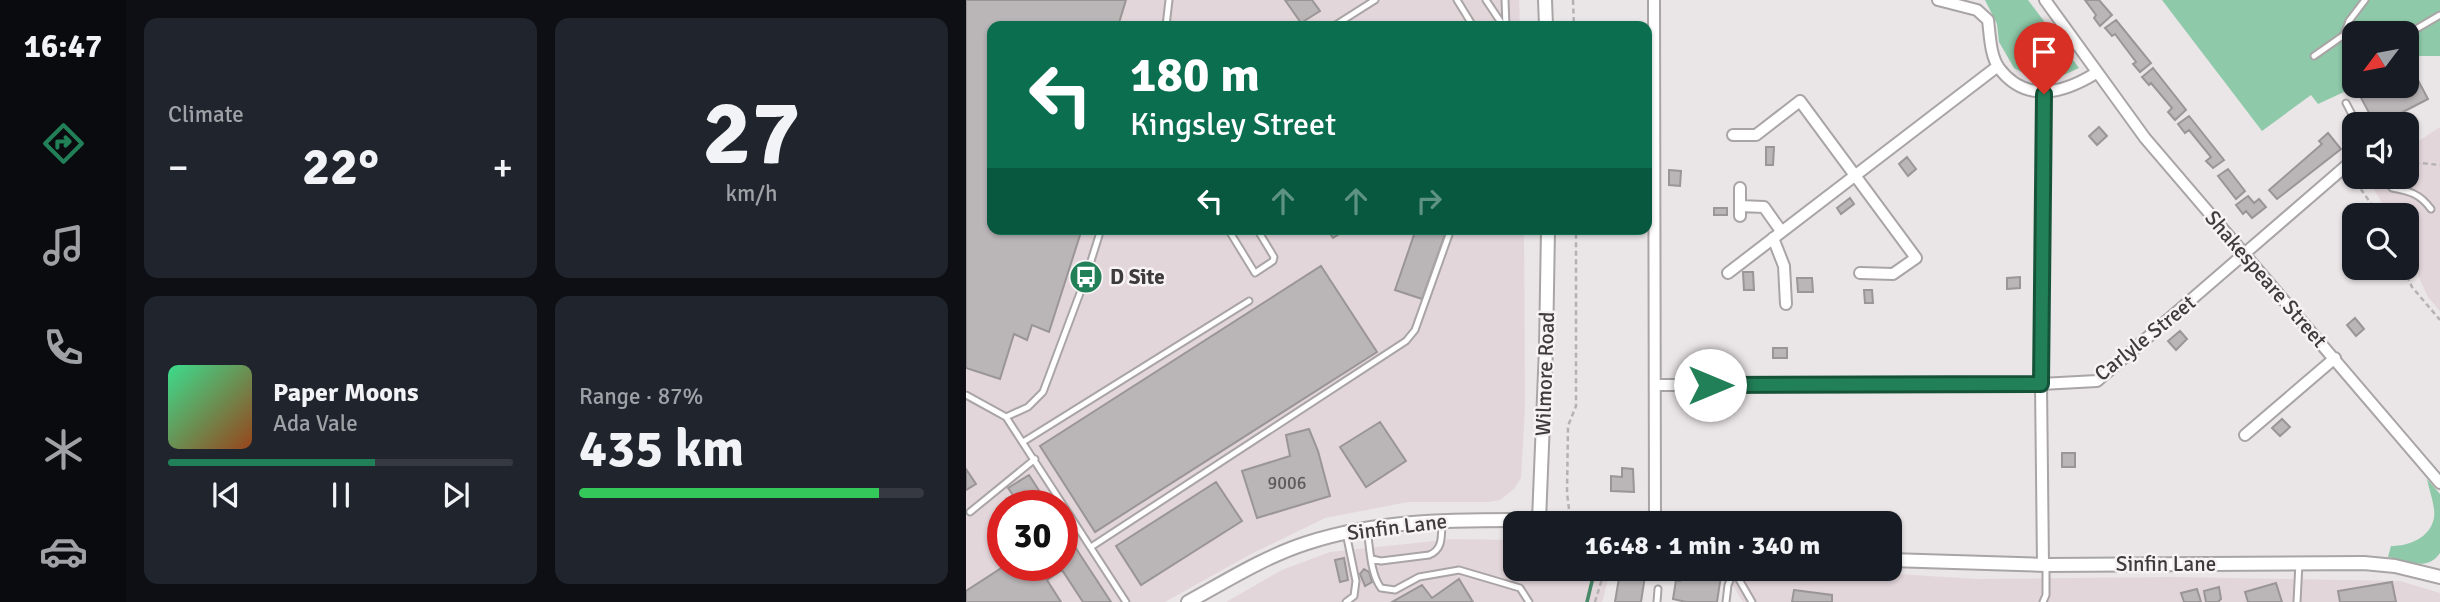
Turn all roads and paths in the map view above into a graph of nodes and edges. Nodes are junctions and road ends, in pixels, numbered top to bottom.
1 (1169, 0) edge
2 (1375, 0) edge
3 (1457, 0) edge
4 (1486, 0) edge
5 (1506, 0) edge
6 (1545, 0) edge
7 (1573, 0) edge
8 (1654, 0) edge
9 (1938, 0) edge
10 (2045, 0) edge
11 (2365, 0) edge
12 (2440, 15) edge
13 (1167, 21) edge
14 (1343, 21) edge
15 (1470, 21) edge
16 (1501, 21) edge
17 (1503, 21) edge
18 (1546, 21) edge
19 (1574, 21) edge
20 (2349, 21) edge
21 (2419, 27) edge
22 (2342, 36) edge
23 (2314, 56) dead end
24 (1998, 66) junction
25 (2096, 73) junction
26 (2044, 94) junction
27 (2346, 103) dead end
28 (2351, 112) edge
29 (1733, 135) dead end
30 (2419, 163) edge
31 (2440, 165) edge
32 (2342, 169) edge
33 (1855, 176) junction
34 (1740, 188) dead end
35 (2398, 189) edge
36 (2431, 209) dead end
37 (1777, 234) junction
38 (1099, 235) edge
39 (1232, 235) edge
40 (1261, 235) edge
41 (1449, 235) edge
42 (1548, 235) edge
43 (1576, 235) edge
44 (2243, 255) junction
45 (1728, 273) dead end
46 (1860, 273) dead end
47 (2409, 280) edge
48 (1249, 301) dead end
49 (1786, 304) dead end
50 (2440, 320) edge
51 (2334, 358) junction
52 (2041, 384) junction
53 (1655, 385) junction
54 (966, 397) edge
55 (1006, 417) junction
56 (2245, 435) dead end
57 (1023, 442) junction
58 (1035, 459) junction
59 (2440, 483) edge
60 (1539, 511) edge
61 (1568, 511) edge
62 (1655, 511) edge
63 (970, 512) dead end
64 (1442, 520) junction
65 (1503, 520) edge
66 (1367, 528) junction
67 (1346, 533) junction
68 (1091, 547) junction
69 (1372, 559) junction
70 (1902, 560) edge
71 (2300, 563) junction
72 (2045, 565) junction
73 (2440, 576) edge
74 (1601, 581) edge
75 (1729, 581) edge
76 (1740, 581) edge
77 (1658, 589) dead end
78 (2046, 600) edge
79 (1126, 602) edge
80 (1188, 602) edge
81 (1346, 602) edge
82 (1529, 602) edge
83 (1595, 602) edge
84 (1657, 602) edge
85 (1726, 602) edge
86 (1752, 602) edge
87 (2297, 602) edge

1 - 13 lane
2 - 14 lane
3 - 15 lane
4 - 16 lane
5 - 17 lane
6 - 18 street
7 - 19 path
8 - 53 street
9 - 24 street
10 - 25 street, Shakespeare Street
11 - 20 lane
12 - 21 lane
22 - 23 lane
24 - 26 street
24 - 33 street
25 - 26 street
25 - 44 street, Shakespeare Street
26 - 52 street
27 - 28 lane
29 - 33 street
30 - 31 path
32 - 44 street, Carlyle Street
33 - 37 street
33 - 46 street
34 - 37 street
35 - 36 lane
37 - 45 street
37 - 49 street
38 - 55 lane
39 - 40 lane
41 - 68 lane
42 - 60 street, Wilmore Road
43 - 61 path
44 - 51 street, Shakespeare Street
44 - 52 street, Carlyle Street
47 - 50 path
48 - 57 lane
51 - 56 street
51 - 59 street, Shakespeare Street
52 - 53 street, Carlyle Street
52 - 72 street
53 - 62 street
54 - 55 lane
55 - 57 lane
57 - 58 lane
58 - 63 lane
58 - 68 lane
64 - 65 street, Sinfin Lane
64 - 66 street, Sinfin Lane
64 - 69 lane
66 - 67 street, Sinfin Lane
66 - 69 lane
67 - 80 street, Sinfin Lane
67 - 81 lane
68 - 79 lane
69 - 82 lane
70 - 72 street, Sinfin Lane
71 - 72 street, Sinfin Lane
71 - 73 street, Sinfin Lane
71 - 87 lane
72 - 78 lane
74 - 83 path
75 - 85 lane
76 - 86 lane
77 - 84 lane

